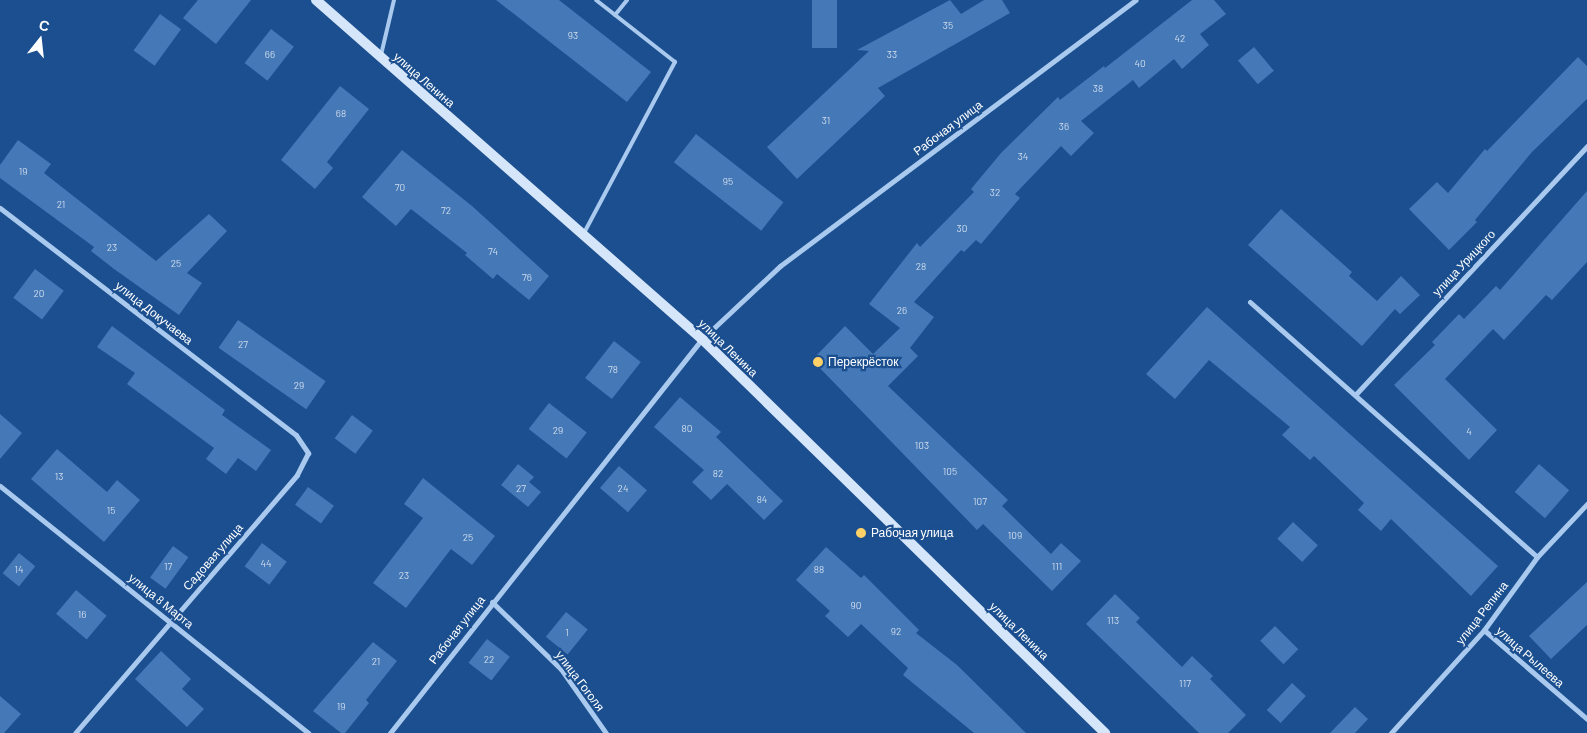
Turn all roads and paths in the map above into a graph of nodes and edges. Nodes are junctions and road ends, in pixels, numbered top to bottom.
1 (316, 0) edge
2 (394, 0) edge
3 (596, 0) edge
4 (627, 0) edge
5 (1136, 0) edge
6 (616, 15) junction
7 (380, 57) junction
8 (1587, 146) edge
9 (0, 208) edge
10 (583, 235) junction
11 (1250, 302) dead end
12 (702, 339) junction
13 (1356, 394) junction
14 (296, 435) joint
15 (0, 486) edge
16 (1587, 504) edge
17 (1537, 557) junction
18 (492, 602) junction
19 (171, 622) junction
20 (1484, 630) junction
21 (1587, 719) edge
22 (75, 733) edge
23 (308, 733) edge
24 (390, 733) edge
25 (606, 733) edge
26 (1105, 733) edge
27 (1391, 733) edge

1 - 7 street, улица Ленина
2 - 7 lane
3 - 6 lane
4 - 6 lane
5 - 12 street, Рабочая улица
6 - 10 lane
7 - 10 street, улица Ленина
8 - 13 street, улица Урицкого
9 - 14 street, улица Докучаева
10 - 12 street, улица Ленина
11 - 13 street
12 - 18 street, Рабочая улица
12 - 26 street, улица Ленина
13 - 17 street
14 - 19 street, Садовая улица
15 - 19 street, улица 8 Марта
16 - 17 street, улица Репина
17 - 20 street, улица Репина
18 - 24 street, Рабочая улица
18 - 25 street, улица Гоголя
19 - 22 street, Садовая улица
19 - 23 street, улица 8 Марта
20 - 21 street, улица Рылеева
20 - 27 street, улица Репина

